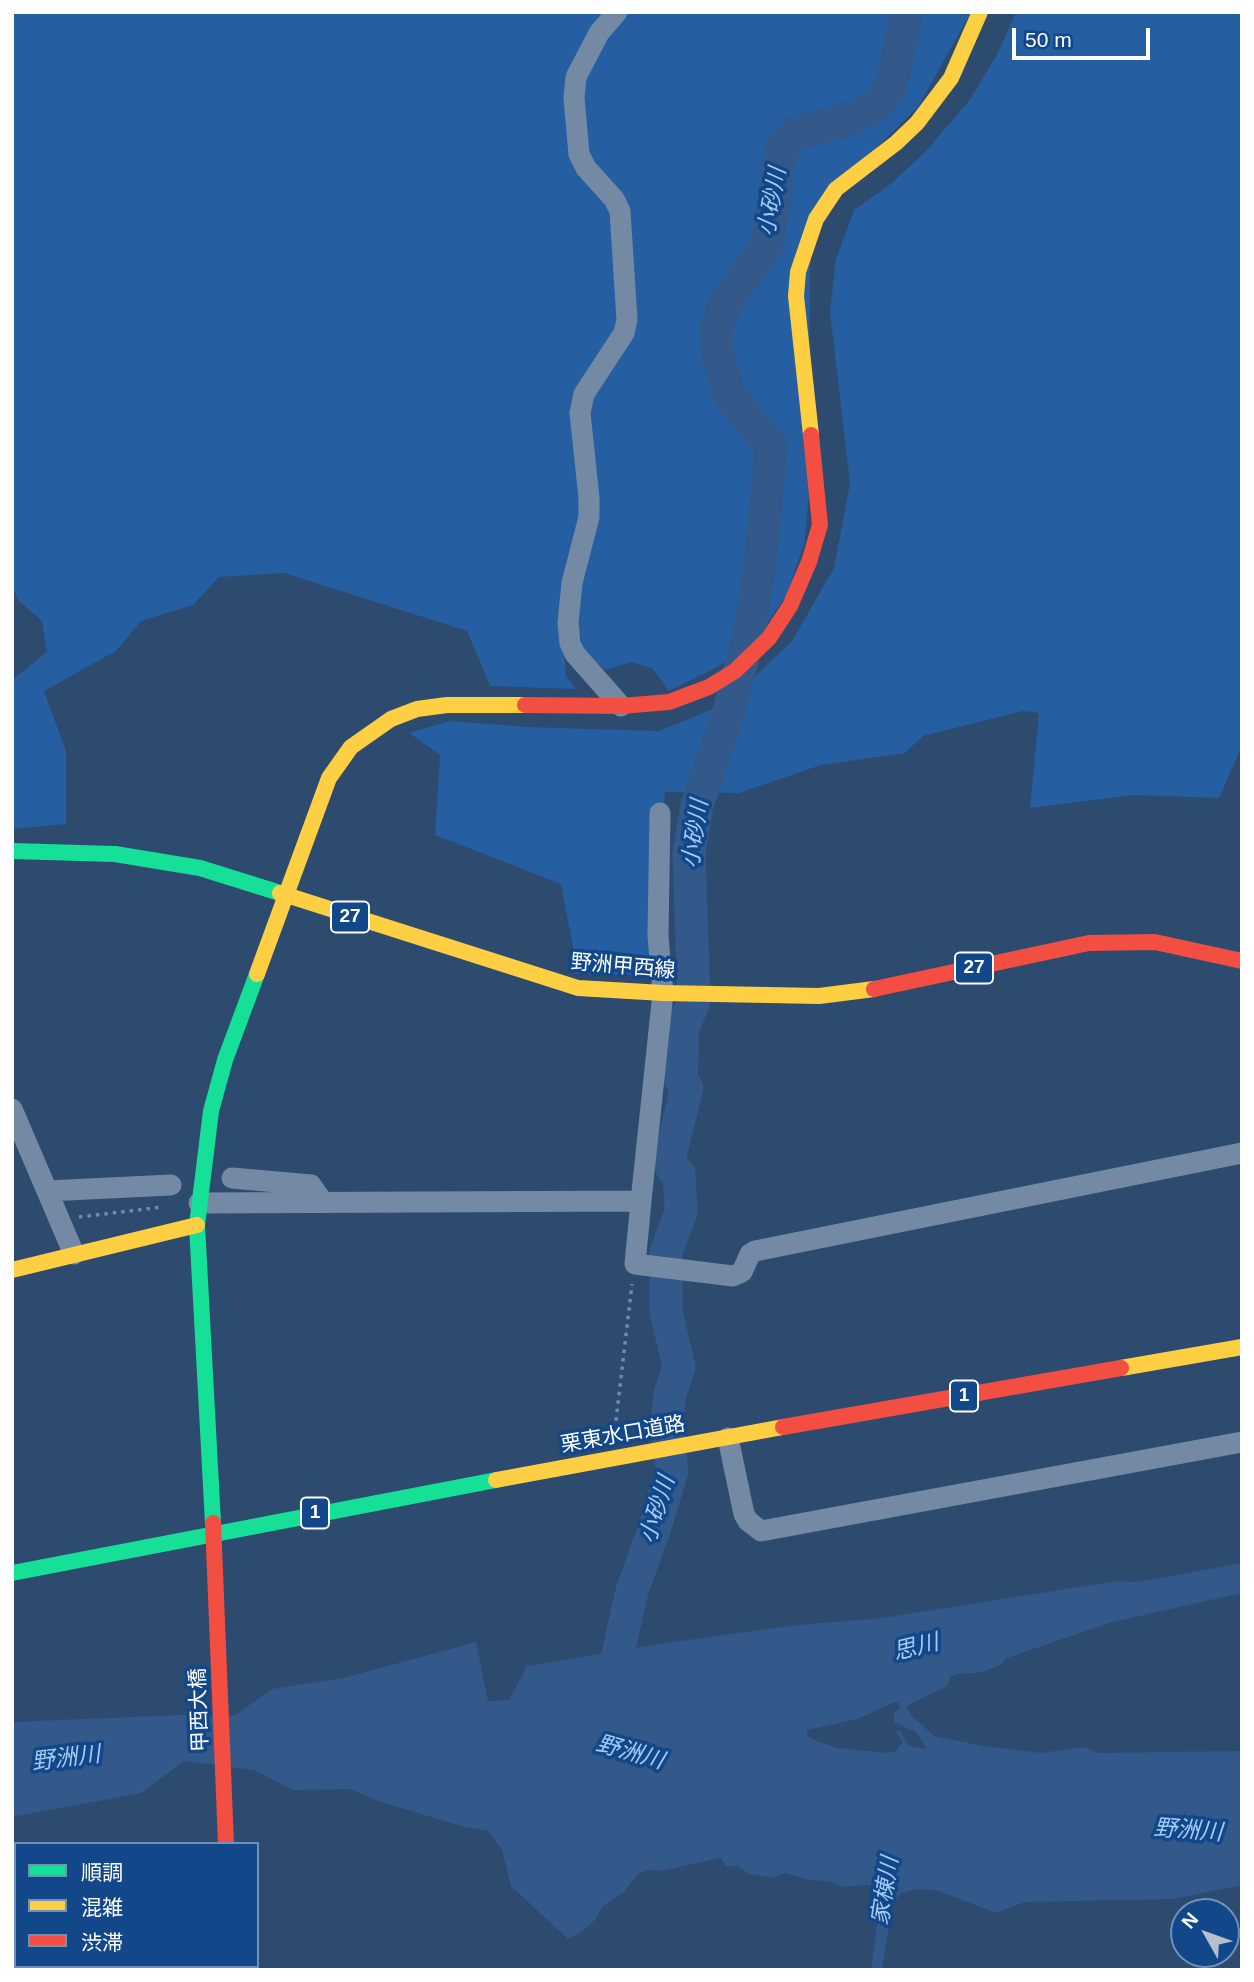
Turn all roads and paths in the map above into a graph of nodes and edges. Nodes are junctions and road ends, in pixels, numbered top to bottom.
1 (617, 12) edge
2 (980, 12) edge
3 (621, 706) junction
4 (660, 813) dead end
5 (12, 851) edge
6 (286, 897) junction
7 (1242, 961) edge
8 (663, 993) junction
9 (12, 1109) edge
10 (1242, 1153) edge
11 (232, 1178) dead end
12 (171, 1185) dead end
13 (47, 1191) junction
14 (640, 1200) junction
15 (323, 1202) junction
16 (200, 1203) junction
17 (60, 1219) junction
18 (197, 1225) junction
19 (74, 1254) junction
20 (645, 1265) junction
21 (12, 1270) edge
22 (1242, 1347) edge
23 (614, 1438) dead end
24 (728, 1438) junction
25 (1242, 1442) edge
26 (213, 1532) junction
27 (12, 1573) edge
28 (226, 1842) edge

1 - 3 street
2 - 3 main road, 甲西大橋
3 - 6 main road, 甲西大橋
4 - 8 street
5 - 6 main road, 野洲甲西線 / 27
6 - 8 main road, 野洲甲西線 / 27
6 - 16 main road, 甲西大橋
7 - 8 main road, 野洲甲西線 / 27
8 - 14 street
9 - 13 street
10 - 20 street
11 - 15 street
12 - 13 street
13 - 17 street
14 - 15 street
14 - 20 street
15 - 16 street
16 - 17 path
16 - 18 main road, 甲西大橋
17 - 19 street
18 - 19 main road
18 - 26 main road, 甲西大橋
19 - 21 main road
20 - 23 path
22 - 24 main road, 栗東水口道路 / 1
24 - 25 street
24 - 26 main road, 栗東水口道路 / 1
26 - 27 main road, 栗東水口道路 / 1
26 - 28 main road, 甲西大橋

